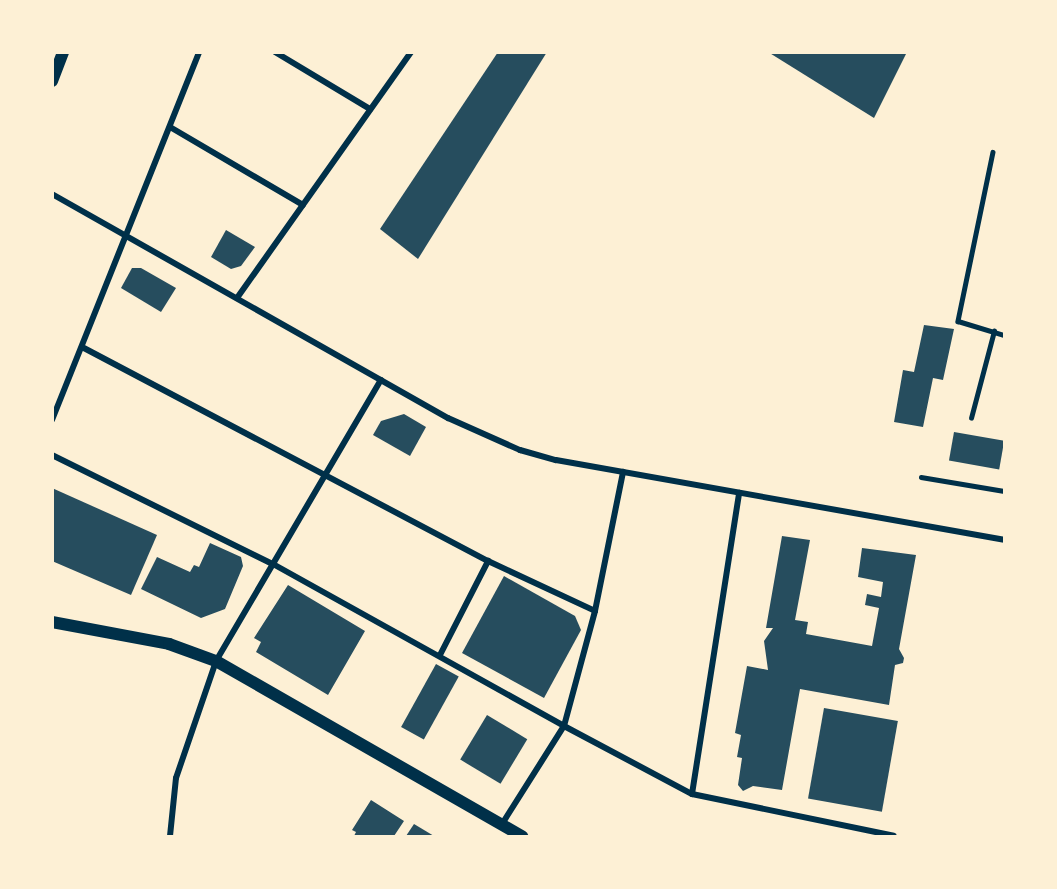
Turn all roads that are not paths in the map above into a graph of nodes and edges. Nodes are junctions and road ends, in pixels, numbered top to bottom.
1 (63, 52) edge
2 (199, 52) edge
3 (275, 52) edge
4 (411, 52) edge
5 (52, 81) edge
6 (370, 109) junction
7 (170, 126) junction
8 (993, 152) dead end
9 (52, 194) edge
10 (303, 205) junction
11 (126, 236) junction
12 (237, 298) junction
13 (994, 331) junction
14 (1005, 335) edge
15 (82, 347) junction
16 (381, 380) junction
17 (971, 418) dead end
18 (52, 420) edge
19 (52, 455) edge
20 (624, 472) junction
21 (324, 476) junction
22 (921, 477) dead end
23 (1005, 491) edge
24 (739, 493) junction
25 (1005, 540) edge
26 (488, 561) junction
27 (273, 564) junction
28 (596, 610) junction
29 (53, 621) edge
30 (440, 655) junction
31 (216, 661) junction
32 (564, 726) junction
33 (693, 794) junction
34 (501, 825) junction
35 (170, 837) edge
36 (522, 837) edge
37 (894, 837) edge

1 - 5 main road
2 - 7 street
3 - 6 street
4 - 6 street
6 - 10 street
7 - 10 street
7 - 11 street
8 - 13 lane
9 - 11 street
10 - 12 street
11 - 12 street
11 - 15 street
12 - 16 street
13 - 14 lane
13 - 17 lane
15 - 18 street
15 - 21 street
16 - 20 street
16 - 21 street
19 - 27 street
20 - 24 street
20 - 28 street
21 - 26 street
21 - 27 street
22 - 23 lane
24 - 25 street
24 - 33 street
26 - 28 street
26 - 30 street
27 - 30 street
27 - 31 street
28 - 32 street
29 - 31 main road
30 - 32 street
31 - 34 main road
31 - 35 street
32 - 33 street
32 - 34 street
33 - 37 street
34 - 36 main road

